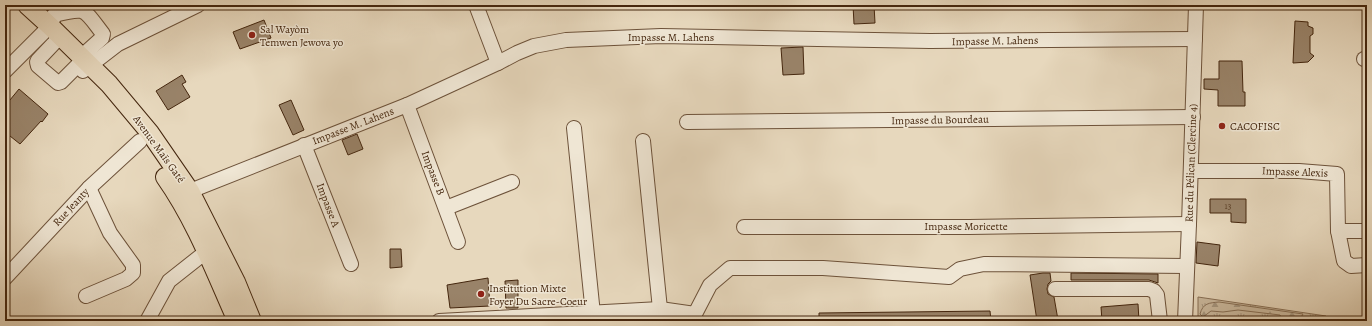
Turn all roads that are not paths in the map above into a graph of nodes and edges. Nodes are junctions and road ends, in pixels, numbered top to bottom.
1 (14, 5) edge
2 (27, 5) edge
3 (476, 5) edge
4 (1196, 5) edge
5 (195, 6) edge
6 (52, 24) edge
7 (1195, 39) junction
8 (498, 63) junction
9 (83, 65) junction
10 (5, 71) edge
11 (407, 105) junction
12 (1193, 117) junction
13 (687, 122) dead end
14 (574, 128) dead end
15 (140, 141) junction
16 (643, 141) dead end
17 (304, 145) junction
18 (1191, 171) junction
19 (512, 182) dead end
20 (89, 188) junction
21 (184, 194) junction
22 (446, 208) junction
23 (1189, 224) junction
24 (744, 227) dead end
25 (1338, 231) junction
26 (1367, 231) edge
27 (458, 242) dead end
28 (206, 251) junction
29 (351, 264) dead end
30 (1367, 265) edge
31 (1186, 266) junction
32 (5, 278) edge
33 (1055, 289) dead end
34 (86, 296) dead end
35 (660, 310) junction
36 (593, 314) junction
37 (696, 318) edge
38 (147, 321) edge
39 (237, 321) edge
40 (252, 321) edge
41 (439, 321) edge
42 (1160, 321) edge
43 (1185, 321) edge

1 - 6 main road, Avenue Maïs Gaté
2 - 6 main road, Avenue Maïs Gaté
3 - 8 street
4 - 7 street, Rue du Pélican (Clercine 4)
5 - 9 street
6 - 9 main road, Avenue Maïs Gaté
6 - 9 street
6 - 9 street
6 - 10 street
7 - 8 street, Impasse M. Lahens
7 - 12 street, Rue du Pélican (Clercine 4)
8 - 11 street, Impasse M. Lahens
9 - 15 main road, Avenue Maïs Gaté
9 - 21 main road, Avenue Maïs Gaté
11 - 17 street, Impasse M. Lahens
11 - 22 street, Impasse B
12 - 13 street, Impasse du Bourdeau
12 - 18 street, Rue du Pélican (Clercine 4)
14 - 36 street
15 - 20 street, Rue Jeanty
15 - 21 main road, Avenue Maïs Gaté
16 - 35 street
17 - 21 street, Impasse M. Lahens
17 - 29 street, Impasse A
18 - 23 street, Rue du Pélican (Clercine 4)
18 - 25 street, Impasse Alexis
19 - 22 street
20 - 32 street, Rue Jeanty
20 - 34 street
21 - 28 main road, Avenue Maïs Gaté
21 - 40 main road, Avenue Maïs Gaté
22 - 27 street, Impasse B
23 - 24 street, Impasse Moricette
23 - 31 street, Rue du Pélican (Clercine 4)
25 - 26 street
25 - 30 street
28 - 38 street
28 - 39 main road, Avenue Maïs Gaté
31 - 37 street
31 - 43 street, Rue du Pélican (Clercine 4)
33 - 42 street
35 - 36 street
35 - 37 street
36 - 41 street

